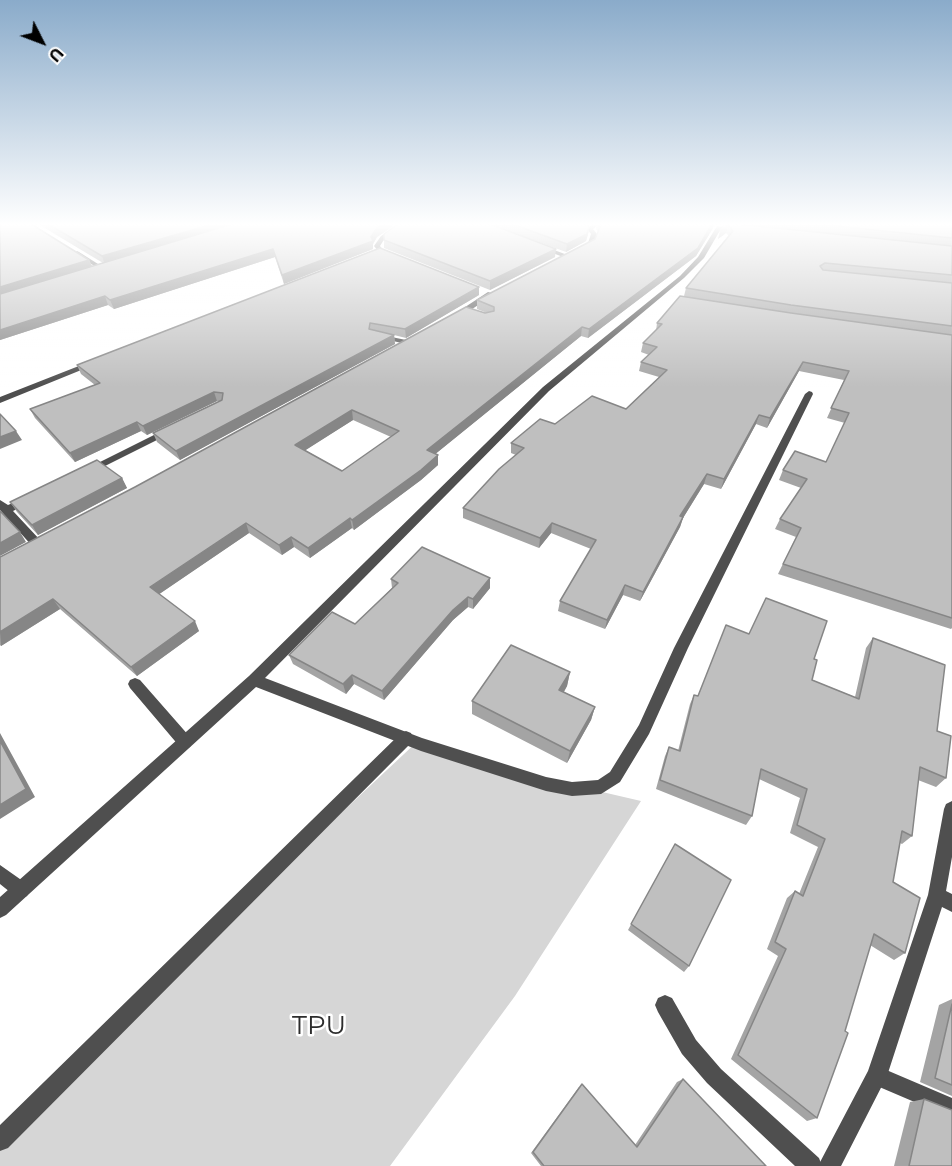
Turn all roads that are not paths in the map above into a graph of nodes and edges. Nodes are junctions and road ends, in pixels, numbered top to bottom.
1 (683, 278) edge
2 (500, 289) edge
3 (480, 291) edge
4 (490, 295) junction
5 (466, 310) junction
6 (477, 313) edge
7 (446, 320) edge
8 (375, 336) edge
9 (416, 336) edge
10 (406, 342) junction
11 (398, 347) edge
12 (98, 361) edge
13 (808, 394) dead end
14 (0, 400) edge
15 (180, 425) edge
16 (78, 475) edge
17 (37, 495) edge
18 (3, 507) edge
19 (38, 544) edge
20 (254, 680) junction
21 (135, 684) dead end
22 (406, 738) junction
23 (185, 742) junction
24 (952, 809) edge
25 (0, 873) edge
26 (21, 890) junction
27 (944, 899) edge
28 (0, 909) edge
29 (665, 1005) dead end
30 (877, 1076) junction
31 (952, 1108) edge
32 (0, 1140) edge
33 (811, 1166) edge
34 (829, 1166) edge

1 - 20 street
2 - 4 street
3 - 4 street
4 - 5 street
5 - 6 street
5 - 7 street
8 - 10 street
9 - 10 street
10 - 11 street
12 - 14 street
13 - 22 street
15 - 16 street
17 - 18 street
18 - 19 street
20 - 22 street
20 - 23 street
21 - 23 street
22 - 32 street
23 - 26 street
24 - 27 street
25 - 26 street
26 - 28 street
27 - 30 street
29 - 33 street
30 - 31 street
30 - 34 street

